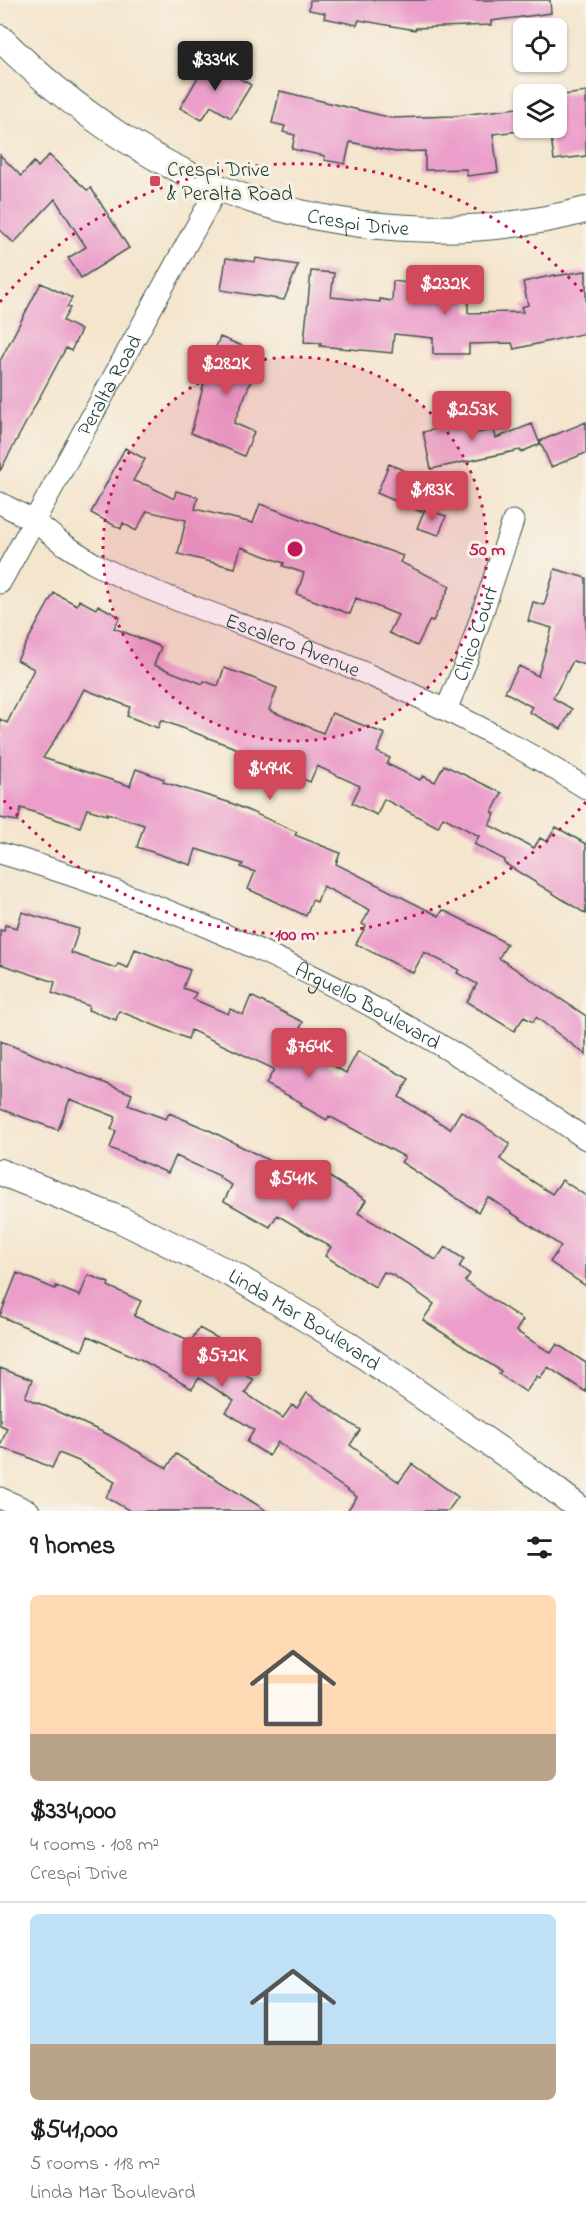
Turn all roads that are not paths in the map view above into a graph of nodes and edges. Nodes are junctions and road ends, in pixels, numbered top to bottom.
1 (0, 38) edge
2 (218, 187) junction
3 (586, 210) edge
4 (0, 503) edge
5 (34, 521) junction
6 (513, 521) dead end
7 (0, 583) edge
8 (446, 710) junction
9 (586, 788) edge
10 (0, 853) edge
11 (586, 1139) edge
12 (0, 1172) edge
13 (0, 1498) edge
14 (29, 1511) edge
15 (583, 1511) edge

1 - 2 street, Crespi Drive
2 - 3 street, Crespi Drive
2 - 5 street, Peralta Road
4 - 5 street, Escalero Avenue
5 - 7 street, Peralta Road
5 - 8 street, Escalero Avenue
6 - 8 street, Chico Court
8 - 9 street, Escalero Avenue
10 - 11 street, Arguello Boulevard
12 - 15 street, Linda Mar Boulevard
13 - 14 street

